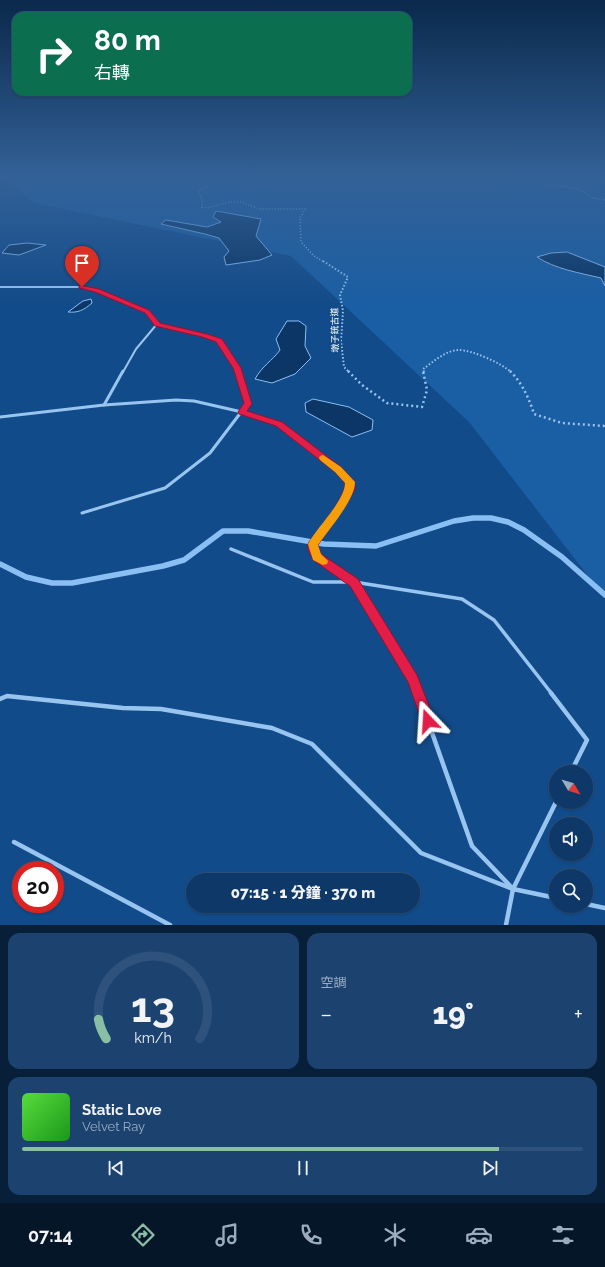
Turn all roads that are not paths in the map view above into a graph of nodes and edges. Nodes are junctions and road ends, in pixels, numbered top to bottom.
1 (0, 287) edge
2 (157, 324) junction
3 (104, 405) junction
4 (242, 412) junction
5 (0, 417) edge
6 (82, 513) dead end
7 (232, 550) dead end
8 (354, 582) junction
9 (0, 698) edge
10 (574, 765) edge
11 (553, 809) edge
12 (14, 842) dead end
13 (513, 889) junction
14 (549, 897) edge
15 (593, 905) edge
16 (605, 908) edge
17 (170, 925) edge
18 (506, 925) edge

1 - 2 lane
2 - 3 lane
2 - 4 lane
3 - 4 lane
3 - 5 lane
4 - 6 lane
4 - 8 lane
7 - 8 lane
8 - 10 lane
8 - 13 lane
9 - 13 lane
11 - 13 lane
12 - 17 lane
13 - 14 lane
13 - 18 lane
15 - 16 lane

